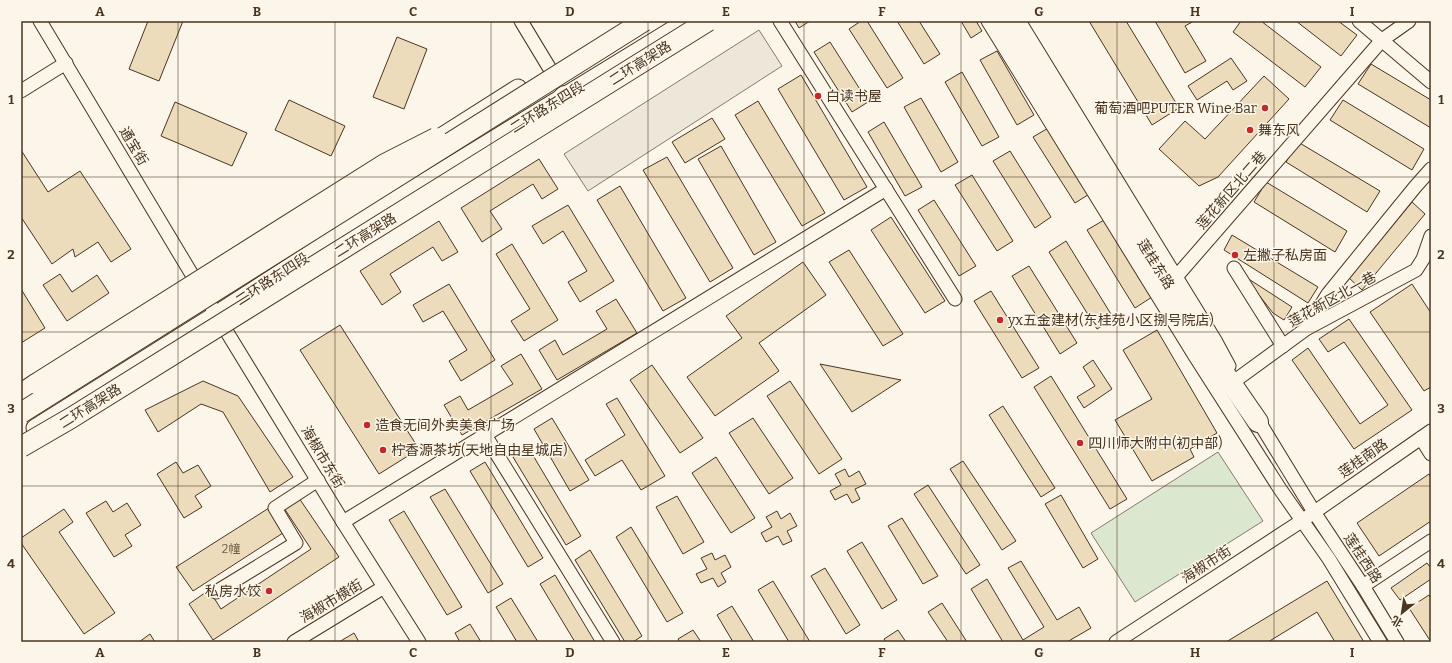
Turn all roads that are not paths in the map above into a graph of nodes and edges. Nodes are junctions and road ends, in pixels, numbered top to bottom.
1 (40, 21) edge
2 (521, 21) edge
3 (634, 21) edge
4 (644, 21) edge
5 (687, 21) edge
6 (708, 21) edge
7 (780, 21) edge
8 (988, 21) edge
9 (1000, 21) edge
10 (1359, 21) edge
11 (1409, 21) edge
12 (1022, 22) edge
13 (1382, 40) junction
14 (66, 63) junction
15 (551, 74) junction
16 (1431, 82) edge
17 (21, 91) edge
18 (565, 96) junction
19 (1431, 169) edge
20 (886, 189) junction
21 (1431, 236) edge
22 (1234, 268) dead end
23 (1176, 277) junction
24 (200, 288) junction
25 (955, 298) dead end
26 (216, 314) junction
27 (1306, 329) junction
28 (1283, 346) junction
29 (1236, 380) junction
30 (28, 389) edge
31 (21, 402) edge
32 (21, 413) edge
33 (71, 418) junction
34 (1258, 422) junction
35 (485, 435) junction
36 (1426, 435) edge
37 (21, 437) edge
38 (21, 447) edge
39 (1431, 454) edge
40 (318, 480) junction
41 (1314, 512) junction
42 (1303, 520) junction
43 (343, 522) junction
44 (1431, 541) edge
45 (1363, 586) junction
46 (384, 587) junction
47 (216, 592) dead end
48 (294, 642) edge
49 (419, 642) edge
50 (613, 642) edge
51 (1116, 642) edge
52 (1380, 642) edge
53 (1397, 642) edge

1 - 14 street, 通宝街
2 - 15 street
3 - 15 main road
4 - 15 highway, bridge
5 - 18 main road, 二环路东四段
6 - 33 highway, 二环高架路, bridge
7 - 20 street
8 - 42 street, 莲桂东路
9 - 34 highway
10 - 13 street
11 - 13 street, 莲花新区北二巷
12 - 23 street, 莲桂东路
13 - 16 street
13 - 23 street, 莲花新区北二巷
14 - 17 street
14 - 24 street, 通宝街
15 - 24 main road
15 - 30 highway, bridge
15 - 32 highway, bridge
18 - 26 main road, 二环路东四段
18 - 33 highway, bridge
19 - 27 street
20 - 25 street
20 - 35 street
21 - 27 street, 莲花新区北一巷
22 - 28 street
23 - 29 street, 莲桂东路
24 - 26 street, 海椒市东街
24 - 31 main road
26 - 37 main road, 二环路东四段
26 - 40 street, 海椒市东街
27 - 28 street, 莲花新区北一巷
28 - 29 street, 莲花新区北一巷
29 - 34 street, 莲桂东路
33 - 38 highway, 二环高架路, bridge
34 - 41 street, 莲桂东路
35 - 43 street
35 - 50 street
36 - 39 street
36 - 41 street, 莲桂南路
40 - 43 street, 海椒市东街
40 - 47 street
41 - 42 street, 海椒市街
41 - 45 street, 莲桂西路
42 - 51 street, 海椒市街
42 - 52 street, 莲桂西路
43 - 46 street, 海椒市东街
44 - 45 street
45 - 53 street, 莲桂西路
46 - 48 street, 海椒市横街
46 - 49 street, 海椒市东街

